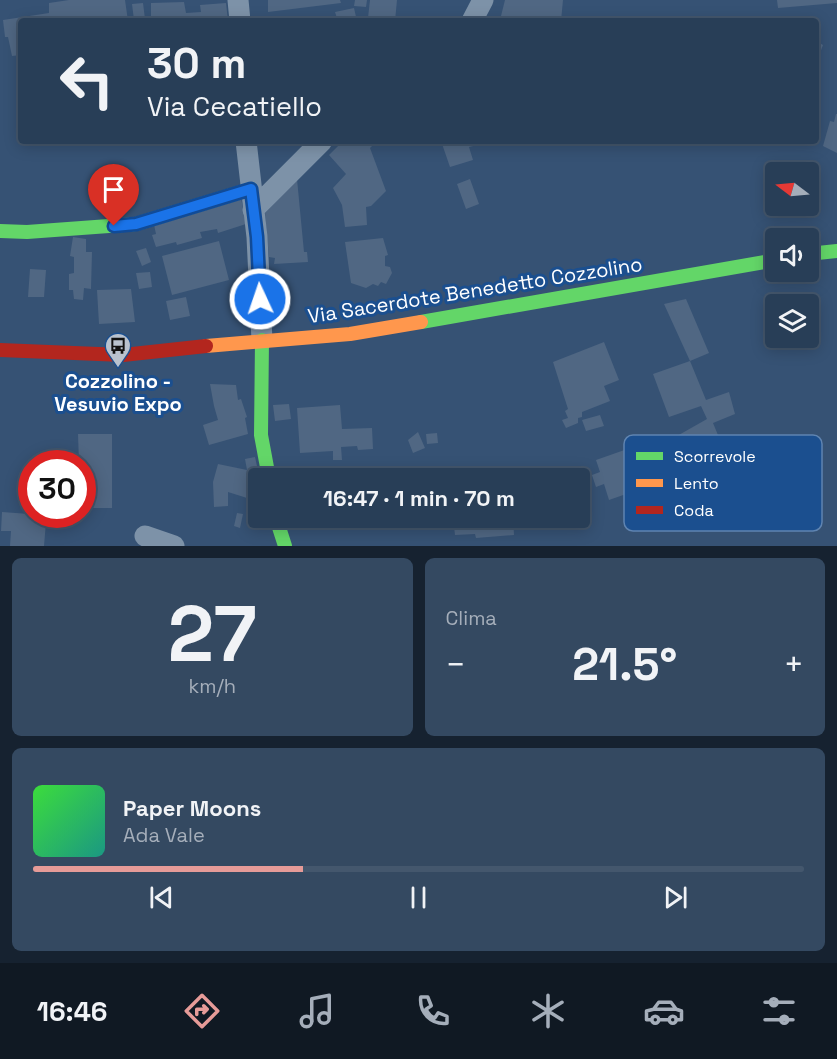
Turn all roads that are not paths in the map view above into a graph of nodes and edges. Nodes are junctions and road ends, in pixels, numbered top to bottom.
1 (238, 0) edge
2 (483, 0) edge
3 (240, 18) edge
4 (474, 18) edge
5 (246, 144) edge
6 (318, 144) edge
7 (252, 199) junction
8 (0, 231) edge
9 (837, 251) edge
10 (819, 253) edge
11 (765, 262) edge
12 (262, 340) junction
13 (0, 350) edge
14 (266, 468) edge
15 (279, 528) edge
16 (145, 536) dead end
17 (174, 546) edge
18 (285, 546) edge

1 - 3 street
2 - 4 street
5 - 7 street
6 - 7 street
7 - 8 main road
7 - 12 street
9 - 10 main road
11 - 12 main road, Via Sacerdote Benedetto Cozzolino
12 - 13 main road, Via Sacerdote Benedetto Cozzolino
12 - 14 main road
15 - 18 main road
16 - 17 street

